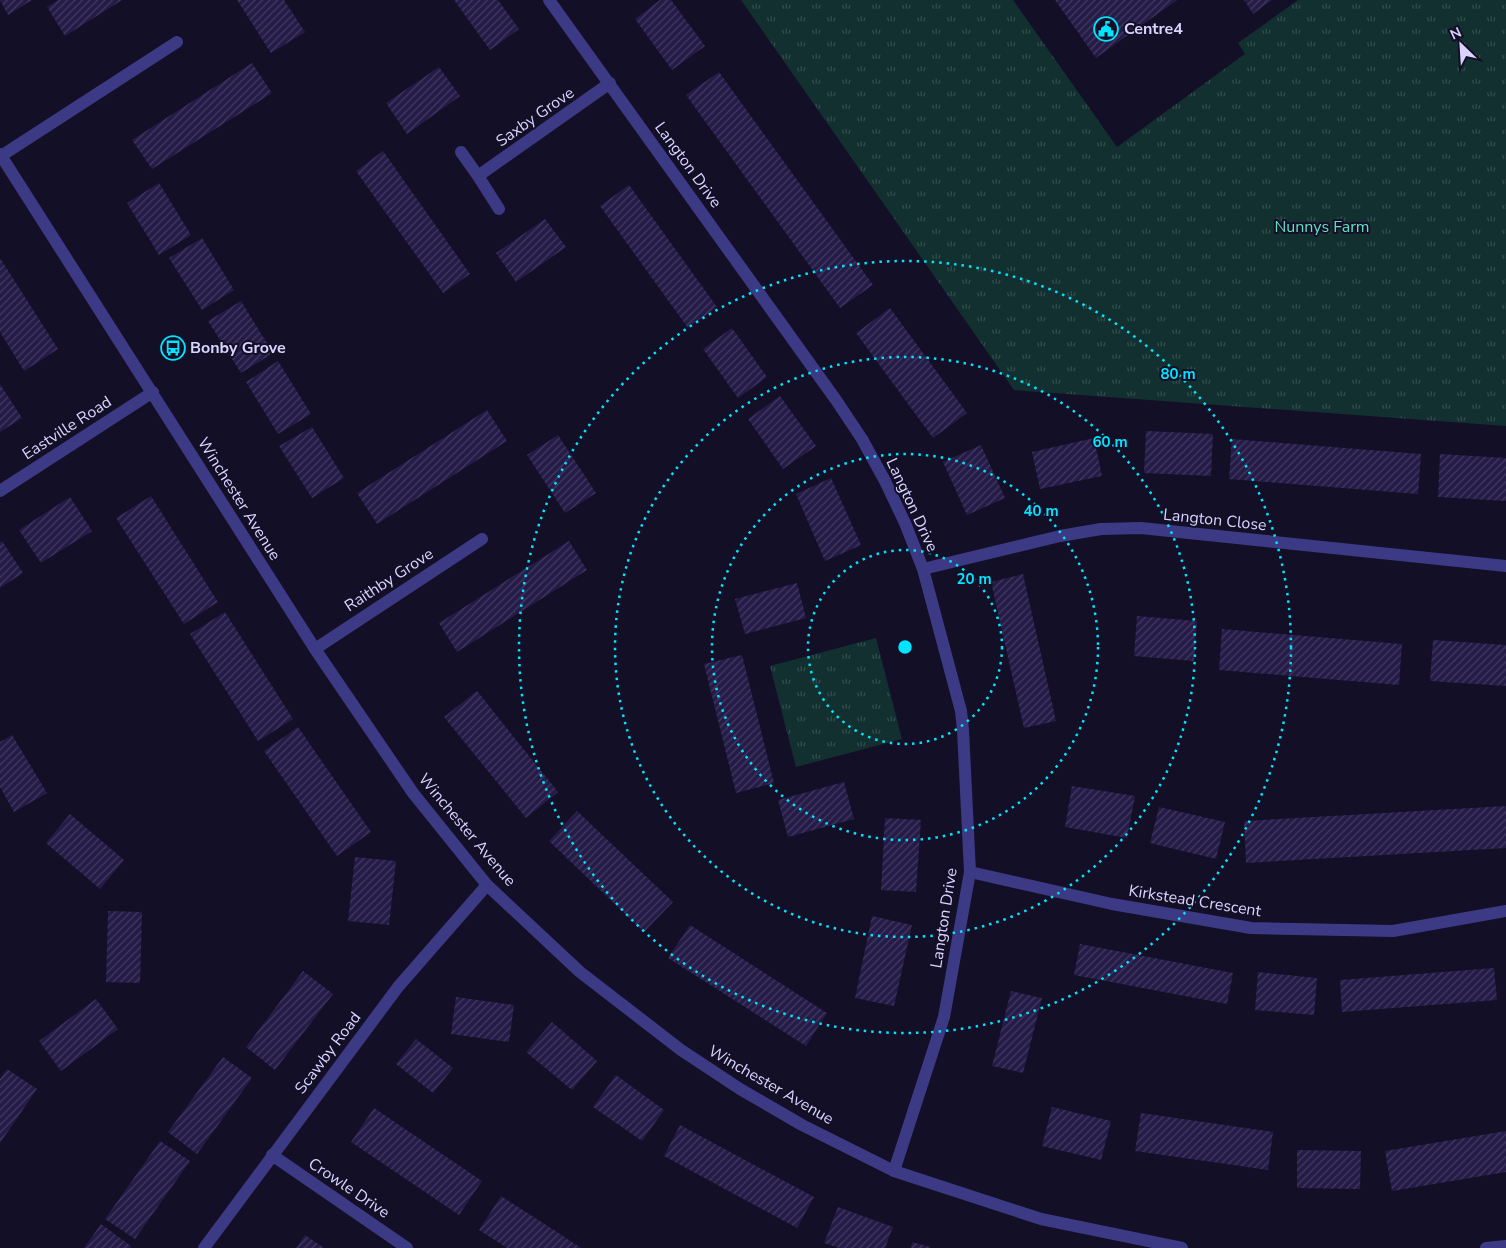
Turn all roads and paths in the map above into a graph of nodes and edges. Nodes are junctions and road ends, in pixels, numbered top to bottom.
1 (550, 0) edge
2 (177, 42) dead end
3 (610, 84) junction
4 (461, 152) dead end
5 (1, 155) edge
6 (478, 176) junction
7 (499, 209) dead end
8 (152, 392) junction
9 (0, 491) edge
10 (482, 539) dead end
11 (1506, 566) edge
12 (923, 570) junction
13 (315, 649) junction
14 (970, 872) junction
15 (487, 885) junction
16 (1506, 911) edge
17 (272, 1155) junction
18 (894, 1171) junction
19 (1506, 1246) edge
20 (204, 1248) edge
21 (407, 1248) edge
22 (1182, 1248) edge
23 (1486, 1248) edge

1 - 3 street, Langton Drive
2 - 5 street
3 - 6 street, Saxby Grove
3 - 12 street, Langton Drive
4 - 6 street
5 - 8 street, Winchester Avenue
6 - 7 street
8 - 9 street, Eastville Road
8 - 13 street, Winchester Avenue
10 - 13 street, Raithby Grove
11 - 12 street, Langton Close
12 - 14 street, Langton Drive
13 - 15 street, Winchester Avenue
14 - 16 street, Kirkstead Crescent
14 - 18 street, Langton Drive
15 - 17 street, Scawby Road
15 - 18 street, Winchester Avenue
17 - 20 street, Scawby Road
17 - 21 street, Crowle Drive
18 - 22 street, Winchester Avenue
19 - 23 street

